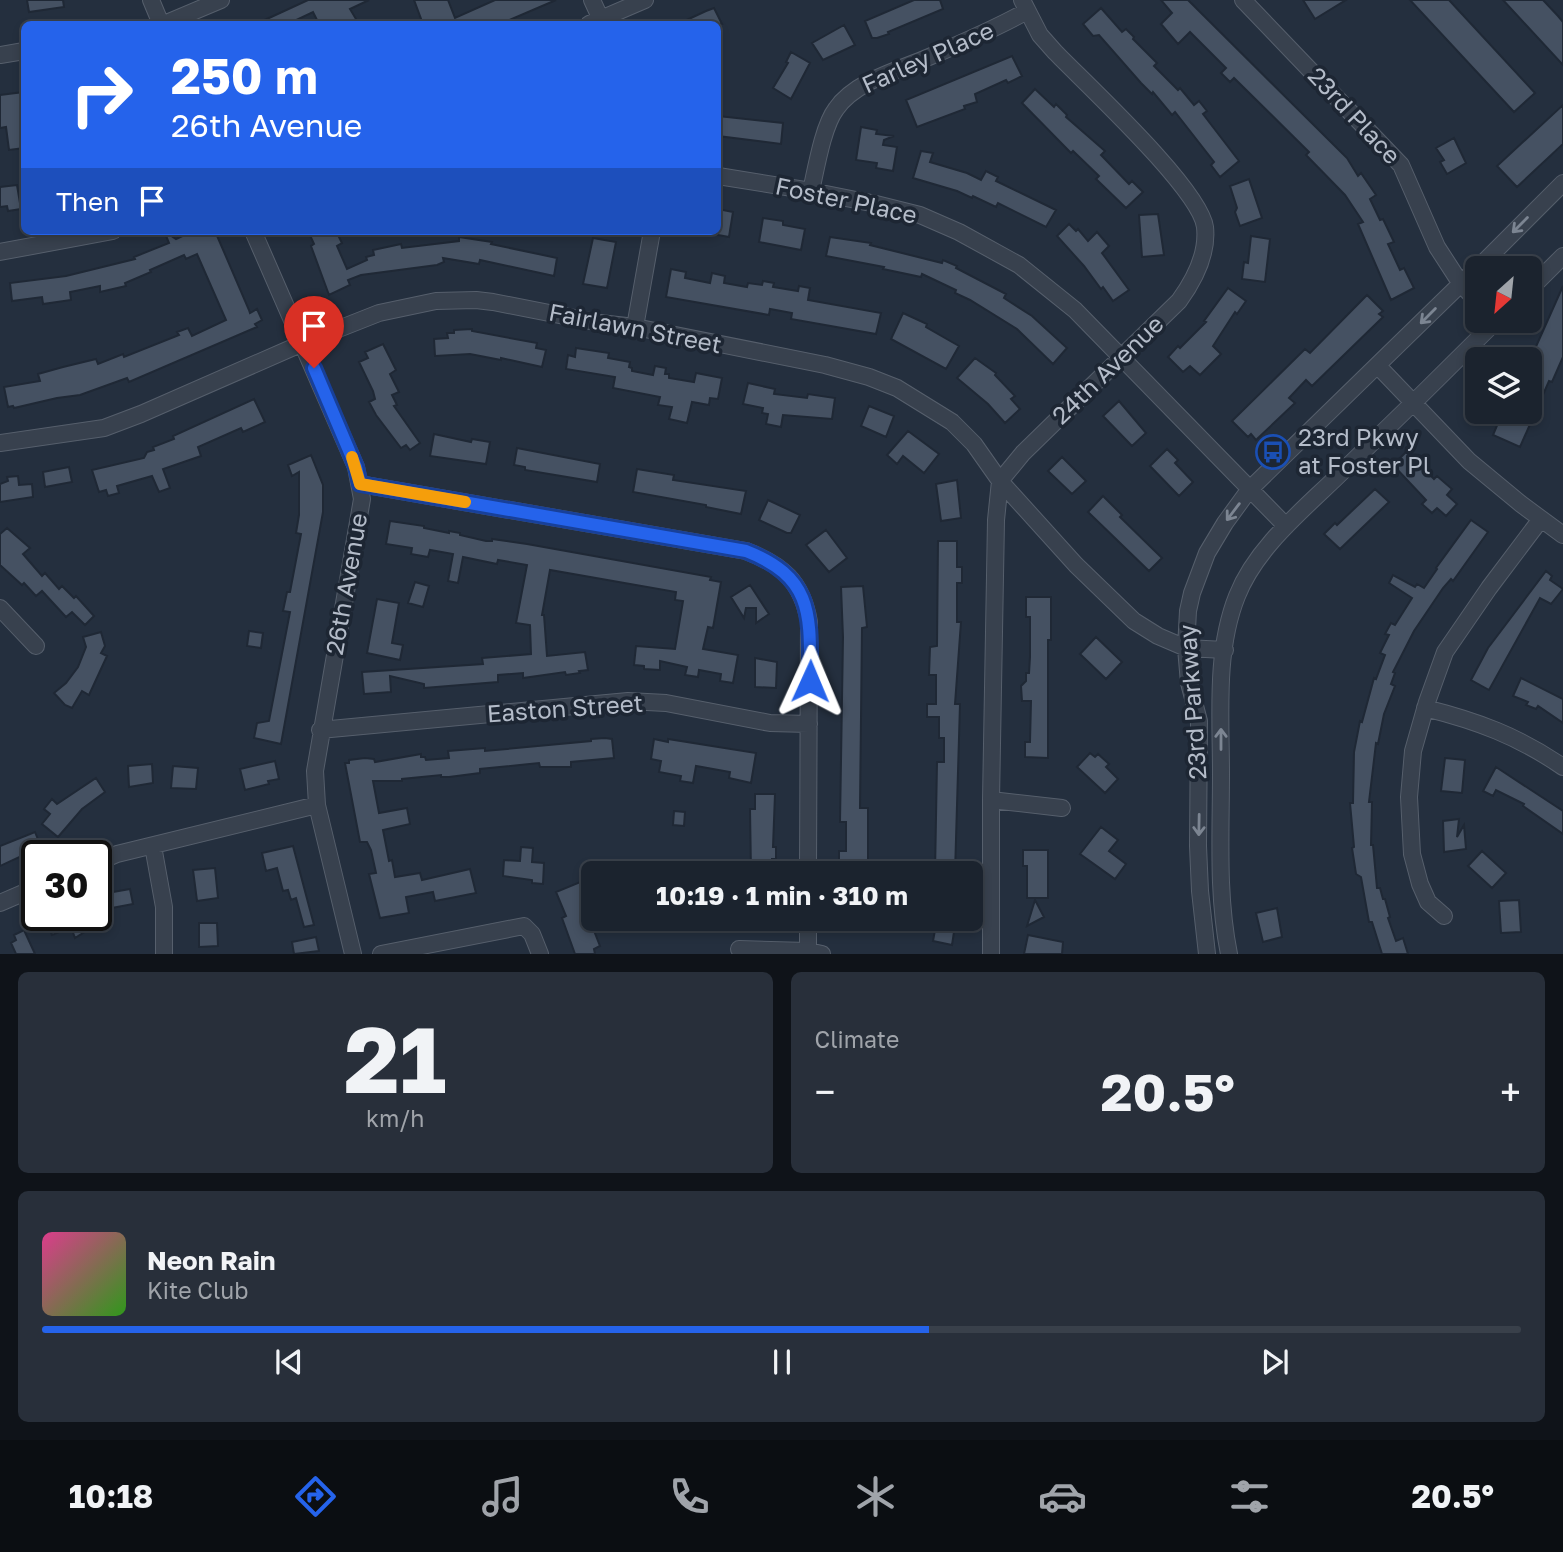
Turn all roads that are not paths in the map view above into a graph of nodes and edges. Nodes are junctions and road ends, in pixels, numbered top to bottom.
1 (151, 0) edge
2 (221, 0) edge
3 (592, 0) edge
4 (645, 0) edge
5 (1243, 0) edge
6 (1024, 6) edge
7 (161, 21) edge
8 (169, 21) edge
9 (597, 21) edge
10 (601, 21) edge
11 (21, 52) edge
12 (0, 55) edge
13 (721, 176) edge
14 (1563, 183) edge
15 (811, 191) junction
16 (90, 235) edge
17 (255, 235) edge
18 (651, 235) edge
19 (0, 251) edge
20 (1489, 256) edge
21 (1563, 256) edge
22 (1542, 277) edge
23 (1465, 280) edge
24 (1461, 284) junction
25 (1465, 288) edge
26 (635, 327) junction
27 (1484, 333) edge
28 (303, 343) junction
29 (1122, 356) junction
30 (1378, 366) junction
31 (1414, 402) junction
32 (0, 443) edge
33 (1000, 481) junction
34 (360, 484) junction
35 (1249, 490) junction
36 (1541, 519) junction
37 (1286, 526) junction
38 (1563, 534) edge
39 (0, 608) edge
40 (36, 646) dead end
41 (1186, 648) junction
42 (1225, 650) junction
43 (1426, 708) junction
44 (809, 724) junction
45 (320, 730) junction
46 (1563, 767) edge
47 (991, 800) junction
48 (317, 805) junction
49 (1062, 808) dead end
50 (153, 846) junction
51 (112, 856) edge
52 (808, 861) edge
53 (21, 893) edge
54 (0, 902) edge
55 (1444, 916) dead end
56 (810, 931) edge
57 (739, 949) dead end
58 (813, 953) edge
59 (164, 954) edge
60 (353, 954) edge
61 (381, 954) edge
62 (540, 954) edge
63 (991, 954) edge
64 (1207, 954) edge
65 (1229, 954) edge

1 - 7 street
2 - 8 street
3 - 9 street
4 - 10 street
5 - 24 street, 23rd Place
6 - 15 street, Farley Place
6 - 29 street, 24th Avenue
11 - 12 street
13 - 15 street, Foster Place
14 -> 20 street, 23rd Parkway
15 - 29 street, Foster Place
16 - 19 street
17 - 28 street, 26th Avenue
18 - 26 street
21 - 22 street
23 - 24 street, 23rd Parkway
24 - 25 street, 23rd Place
24 -> 30 street, 23rd Parkway
26 - 28 street, Fairlawn Street
26 - 33 street, Fairlawn Street
27 - 31 street, 23rd Parkway
28 - 32 street, Fairlawn Street
28 - 34 street, 26th Avenue
29 - 33 street, 24th Avenue
29 - 35 street, Foster Place
30 - 31 street
30 - 35 street, 23rd Parkway
31 - 36 street
31 - 37 street, 23rd Parkway
33 - 41 street, Fairlawn Street
33 - 47 street
34 - 44 street
34 - 45 street, 26th Avenue
35 - 37 street, Foster Place
35 -> 41 street, 23rd Parkway
36 - 38 street
36 - 43 street
37 - 42 street, 23rd Parkway
39 - 40 street
41 - 42 street
41 -> 64 street, 23rd Parkway
65 -> 42 street, 23rd Parkway
43 - 46 street
43 - 55 street
44 - 45 street, Easton Street
44 - 52 street
45 - 48 street, 26th Avenue
47 - 49 street
47 - 63 street
48 - 50 street
48 - 60 street, 26th Avenue
50 - 51 street
50 - 59 street
53 - 54 street
56 - 58 street
57 - 58 street
61 - 62 street

